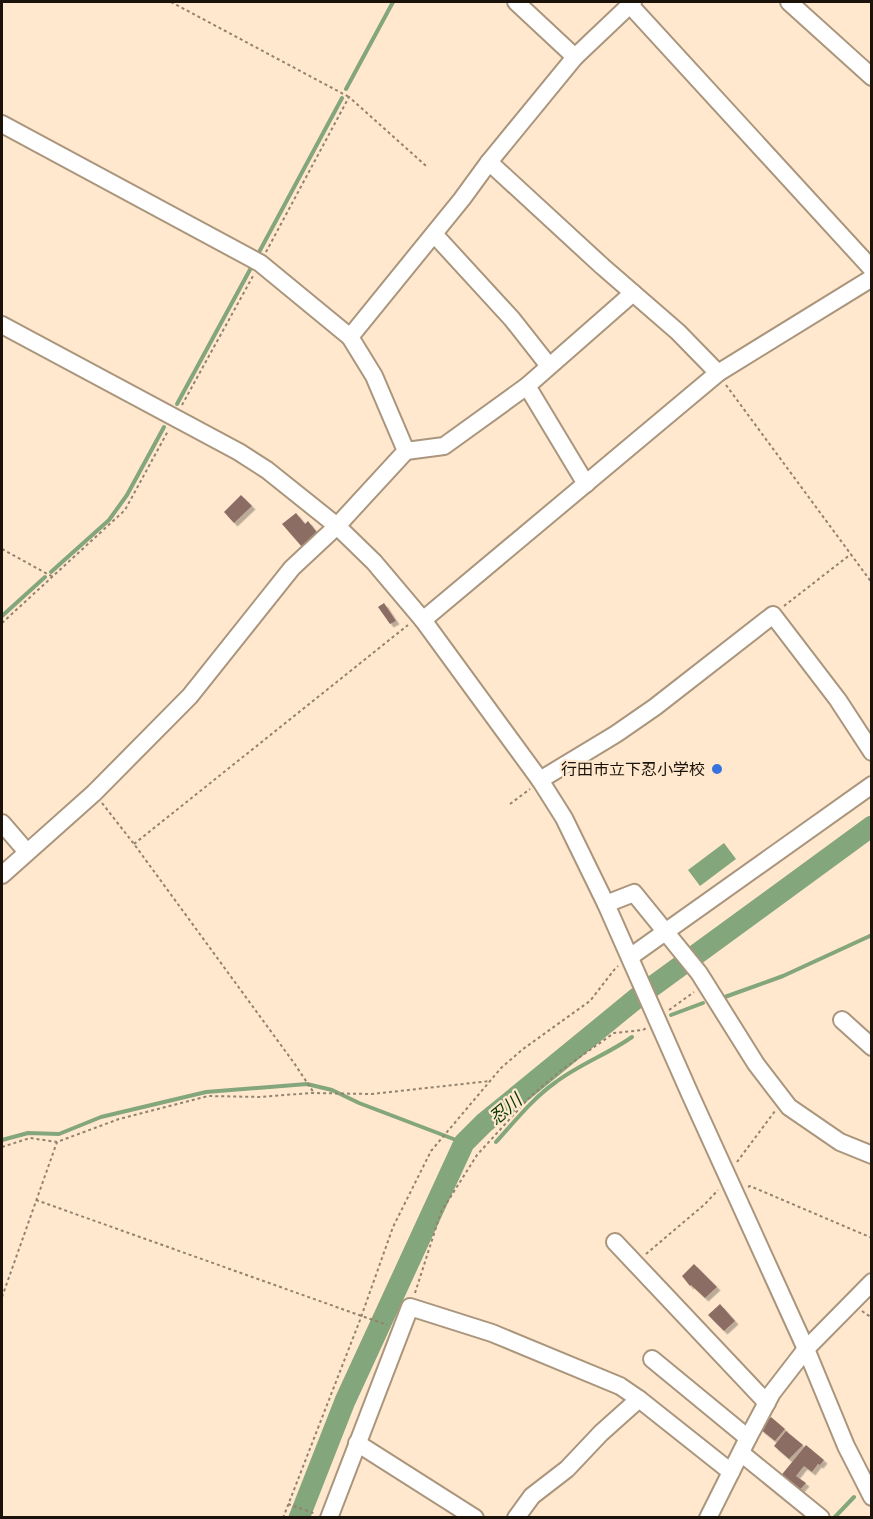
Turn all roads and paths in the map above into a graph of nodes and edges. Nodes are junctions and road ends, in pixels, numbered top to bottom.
1 (171, 2) edge
2 (516, 2) edge
3 (789, 2) edge
4 (631, 3) edge
5 (575, 57) junction
6 (872, 77) edge
7 (349, 97) junction
8 (2, 124) edge
9 (489, 162) junction
10 (426, 166) dead end
11 (434, 234) junction
12 (260, 262) junction
13 (872, 269) edge
14 (872, 278) edge
15 (633, 293) junction
16 (2, 325) edge
17 (350, 337) junction
18 (549, 366) junction
19 (718, 374) junction
20 (526, 386) junction
21 (175, 418) junction
22 (406, 451) junction
23 (586, 484) junction
24 (337, 526) junction
25 (2, 549) edge
26 (851, 554) junction
27 (53, 577) junction
28 (872, 583) edge
29 (773, 615) junction
30 (422, 618) junction
31 (2, 622) edge
32 (872, 752) edge
33 (536, 784) junction
34 (872, 785) edge
35 (94, 793) junction
36 (510, 804) dead end
37 (2, 823) edge
38 (134, 844) junction
39 (27, 852) junction
40 (2, 875) edge
41 (606, 904) junction
42 (668, 935) junction
43 (630, 957) junction
44 (842, 1020) dead end
45 (614, 1033) dead end
46 (872, 1047) edge
47 (490, 1081) junction
48 (314, 1093) junction
49 (783, 1099) junction
50 (57, 1142) junction
51 (2, 1147) edge
52 (872, 1155) edge
53 (729, 1181) junction
54 (36, 1200) junction
55 (872, 1238) edge
56 (615, 1242) dead end
57 (635, 1263) junction
58 (872, 1282) edge
59 (2, 1297) edge
60 (410, 1306) junction
61 (362, 1316) junction
62 (390, 1327) dead end
63 (806, 1349) junction
64 (652, 1359) dead end
65 (639, 1399) junction
66 (767, 1402) junction
67 (357, 1443) junction
68 (744, 1446) junction
69 (731, 1472) junction
70 (872, 1497) edge
71 (288, 1504) junction
72 (283, 1518) edge
73 (324, 1518) edge
74 (329, 1518) edge
75 (475, 1518) edge
76 (516, 1518) edge
77 (708, 1518) edge
78 (820, 1518) edge

1 - 7 path
2 - 5 street
3 - 6 street
4 - 5 street
4 - 13 street
5 - 9 street
7 - 10 path
7 - 12 path
8 - 12 street
9 - 11 street
9 - 15 street
11 - 17 street
11 - 18 street
12 - 17 street
12 - 21 path
14 - 19 street
15 - 18 street
15 - 19 street
16 - 21 street
17 - 22 street
18 - 20 street
19 - 23 street
19 - 26 path
20 - 22 street
20 - 23 street
21 - 24 street
21 - 27 path
22 - 24 street
23 - 30 street
24 - 30 street
24 - 35 street
25 - 27 path
26 - 28 path
26 - 29 path
27 - 31 path
29 - 32 street
29 - 33 street
30 - 33 street
30 - 38 path
33 - 36 path
33 - 41 street
34 - 42 street
35 - 38 path
35 - 39 street
37 - 39 street
38 - 48 path
39 - 40 street
41 - 42 street
41 - 43 street
42 - 43 street
42 - 49 street
43 - 47 path
43 - 53 street
44 - 46 street
45 - 60 path
47 - 48 path
47 - 61 path
48 - 50 path
49 - 52 street
49 - 53 path
50 - 51 path
50 - 54 path
53 - 55 path
53 - 57 path
53 - 63 street
54 - 59 path
54 - 61 path
56 - 57 street
57 - 66 street
58 - 63 street
60 - 65 street
60 - 67 street
61 - 62 path
61 - 71 path
63 - 66 street
63 - 70 street
64 - 68 street
65 - 69 street
65 - 76 street
66 - 68 street
67 - 74 street
67 - 75 street
68 - 69 street
68 - 78 street
69 - 77 street
71 - 72 path
71 - 73 path

